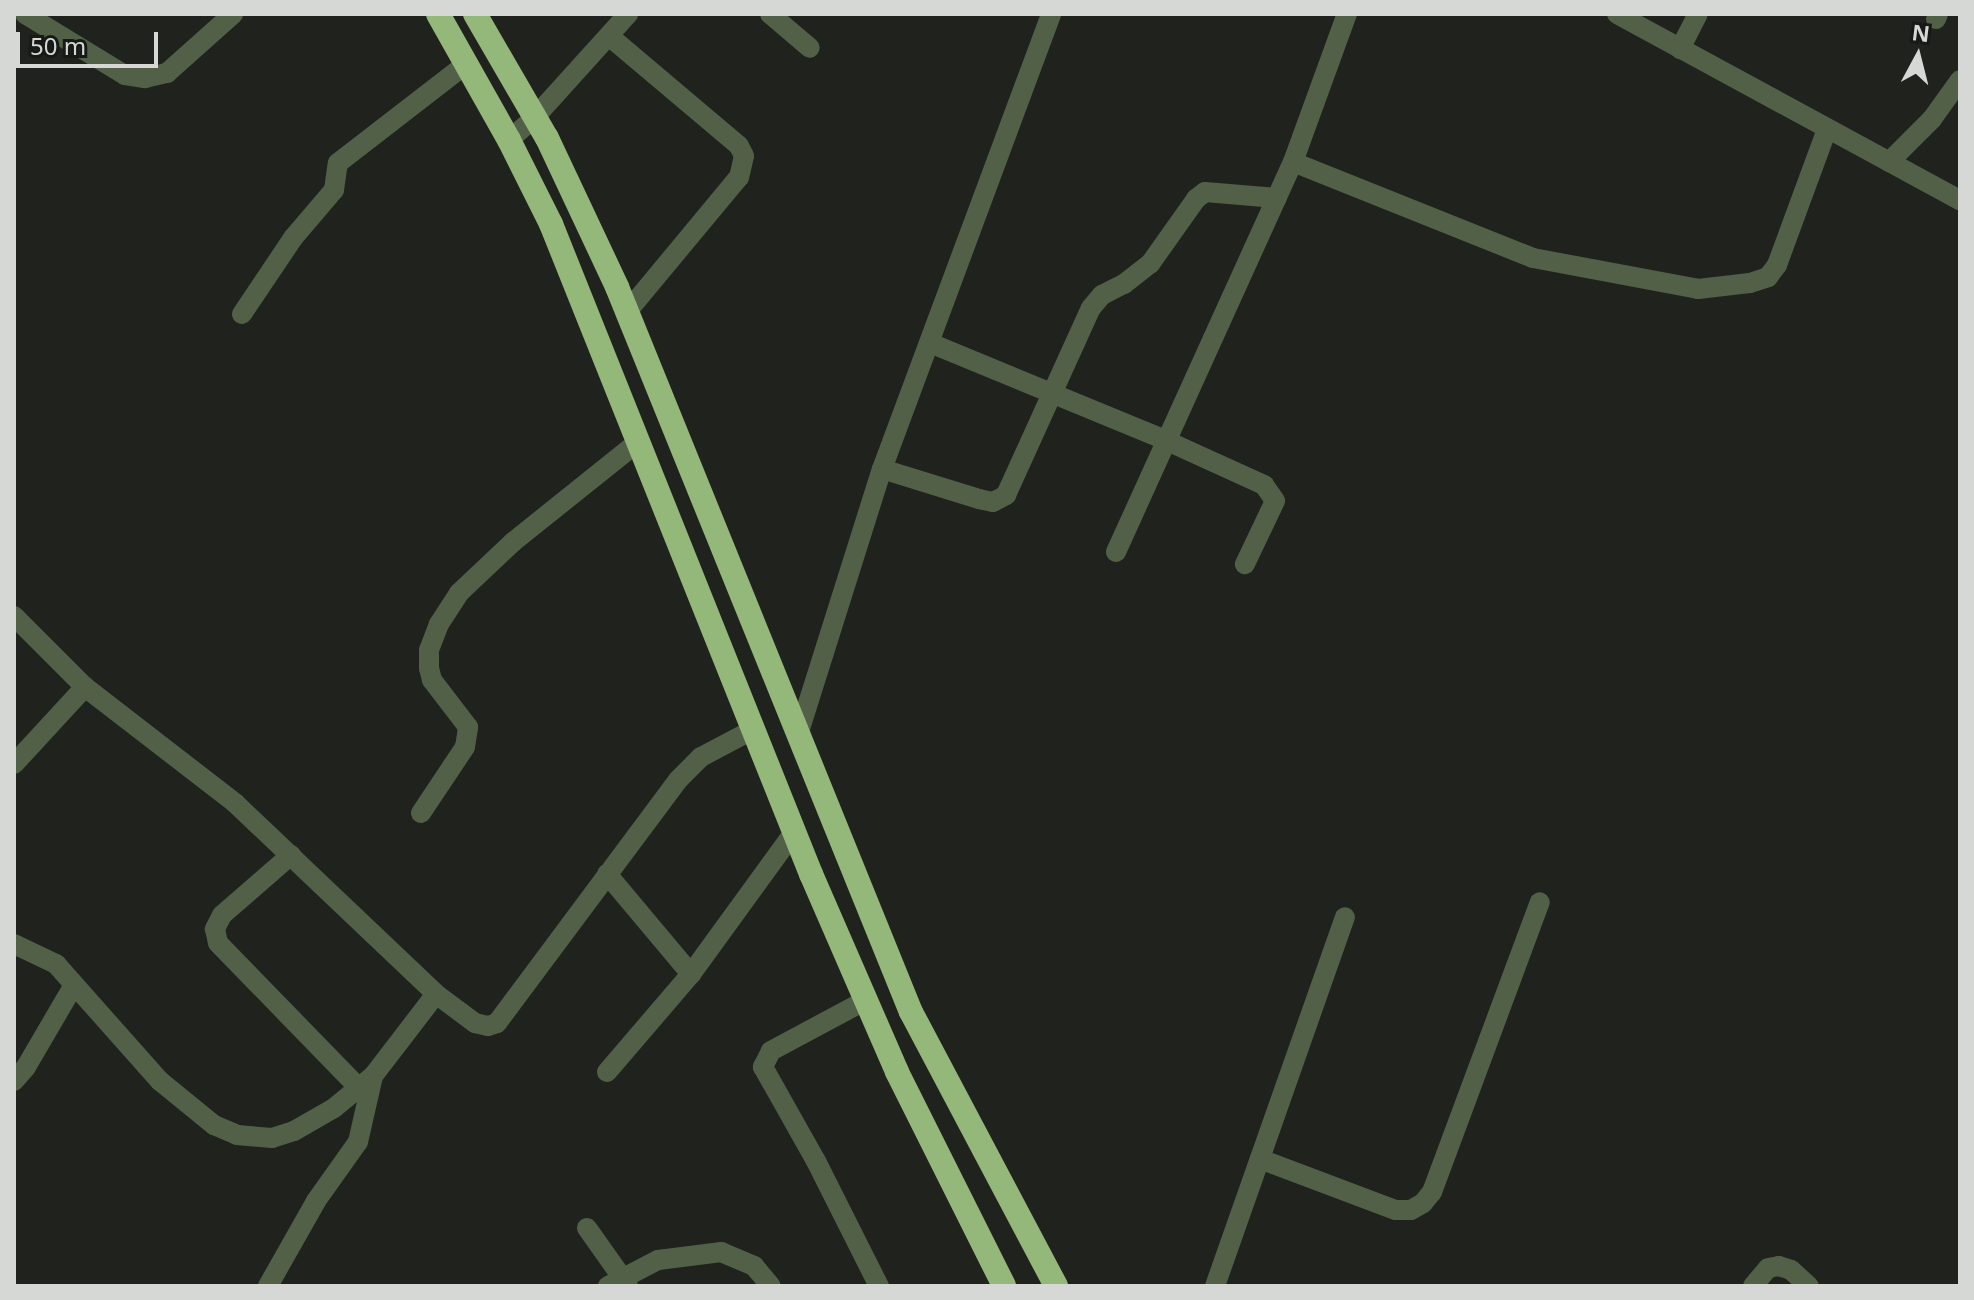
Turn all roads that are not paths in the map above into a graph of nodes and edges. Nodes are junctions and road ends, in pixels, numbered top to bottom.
1 (25, 14) edge
2 (233, 14) edge
3 (438, 14) edge
4 (475, 14) edge
5 (628, 14) edge
6 (1051, 14) edge
7 (1347, 14) edge
8 (1617, 14) edge
9 (1698, 14) edge
10 (774, 15) edge
11 (609, 36) junction
12 (810, 48) dead end
13 (1680, 49) junction
14 (466, 64) junction
15 (1960, 80) edge
16 (535, 117) junction
17 (1827, 129) junction
18 (509, 140) junction
19 (1293, 162) junction
20 (1889, 162) junction
21 (1277, 198) junction
22 (1960, 200) edge
23 (627, 312) junction
24 (242, 314) dead end
25 (930, 343) junction
26 (1054, 394) junction
27 (1165, 440) junction
28 (639, 441) junction
29 (882, 469) junction
30 (1116, 552) dead end
31 (1245, 564) dead end
32 (14, 616) edge
33 (85, 687) junction
34 (754, 729) junction
35 (798, 735) junction
36 (14, 764) edge
37 (421, 813) dead end
38 (794, 832) junction
39 (291, 855) junction
40 (607, 874) junction
41 (1540, 902) dead end
42 (1345, 917) dead end
43 (14, 944) edge
44 (691, 974) junction
45 (74, 985) junction
46 (436, 994) junction
47 (866, 1000) junction
48 (607, 1072) dead end
49 (14, 1081) edge
50 (366, 1082) junction
51 (1260, 1159) junction
52 (587, 1228) dead end
53 (619, 1283) edge
54 (268, 1286) edge
55 (771, 1286) edge
56 (879, 1286) edge
57 (1004, 1286) edge
58 (1056, 1286) edge
59 (1215, 1286) edge
60 (1753, 1286) edge
61 (1809, 1286) edge

1 - 2 street
3 - 14 highway
4 - 16 highway
5 - 11 street
6 - 25 street
7 - 19 street
8 - 13 street
9 - 13 street
10 - 12 street
11 - 16 street
11 - 23 street
13 - 17 street
14 - 18 highway
14 - 24 street
15 - 20 street
16 - 18 street
16 - 23 highway
17 - 19 street
17 - 20 street
18 - 28 highway
19 - 21 street
20 - 22 street
21 - 26 street
21 - 27 street
23 - 35 highway
25 - 26 street
25 - 29 street
26 - 27 street
26 - 29 street
27 - 30 street
27 - 31 street
28 - 34 highway
28 - 37 street
29 - 35 street
32 - 33 street
33 - 36 street
33 - 39 street
34 - 38 highway
34 - 40 street
35 - 58 highway
38 - 44 street
38 - 47 highway
39 - 46 street
39 - 50 street
40 - 44 street
40 - 46 street
41 - 51 street
42 - 51 street
43 - 45 street
44 - 48 street
45 - 49 street
45 - 50 street
46 - 50 street
47 - 56 street
47 - 57 highway
50 - 54 street
51 - 59 street
52 - 53 street
53 - 55 street
60 - 61 street

